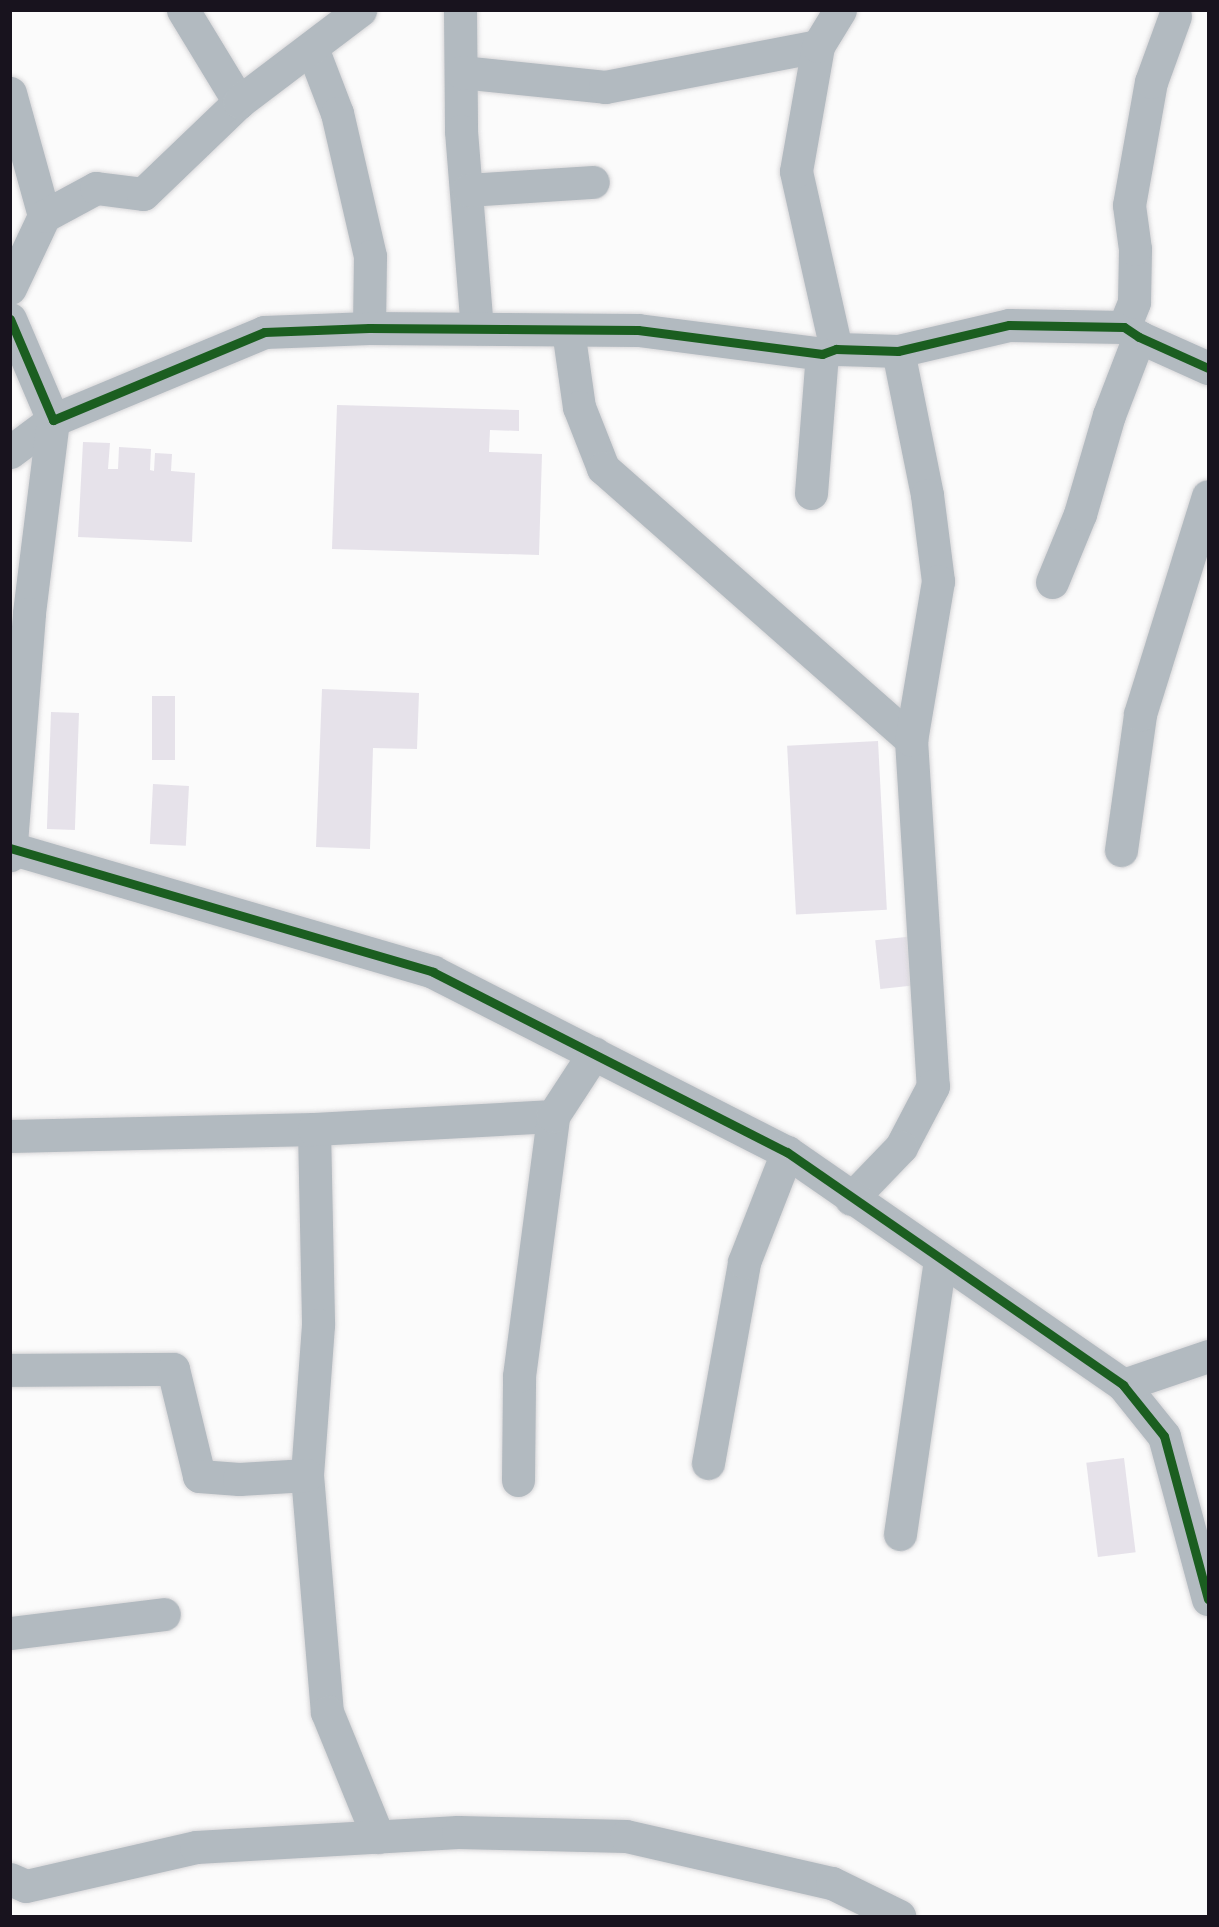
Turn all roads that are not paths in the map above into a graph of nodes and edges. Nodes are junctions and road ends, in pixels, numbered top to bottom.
1 (183, 10) edge
2 (460, 10) edge
3 (840, 10) edge
4 (1167, 12) edge
5 (342, 16) edge
6 (818, 46) junction
7 (312, 48) junction
8 (461, 72) junction
9 (10, 93) edge
10 (238, 102) junction
11 (593, 182) dead end
12 (468, 190) junction
13 (44, 216) junction
14 (10, 288) edge
15 (10, 319) edge
16 (369, 328) junction
17 (477, 328) junction
18 (568, 330) junction
19 (1132, 332) junction
20 (829, 351) junction
21 (898, 351) junction
22 (1209, 368) edge
23 (53, 420) junction
24 (10, 452) edge
25 (811, 493) dead end
26 (1209, 496) edge
27 (1052, 582) dead end
28 (911, 740) junction
29 (11, 850) edge
30 (1121, 850) dead end
31 (594, 1053) junction
32 (553, 1116) junction
33 (314, 1129) junction
34 (10, 1136) edge
35 (788, 1152) junction
36 (851, 1199) junction
37 (940, 1261) junction
38 (1209, 1356) edge
39 (10, 1370) edge
40 (1123, 1385) junction
41 (708, 1463) dead end
42 (307, 1475) junction
43 (518, 1480) dead end
44 (900, 1534) dead end
45 (1209, 1599) edge
46 (164, 1614) dead end
47 (10, 1633) edge
48 (378, 1837) junction
49 (10, 1880) edge
50 (899, 1917) edge

1 - 10 street
2 - 8 street
3 - 6 street
4 - 19 street
5 - 7 street
6 - 8 street
6 - 20 street
7 - 10 street
7 - 16 street
8 - 12 street
9 - 13 street
10 - 13 street
11 - 12 street
12 - 17 street
13 - 14 street
15 - 23 street
16 - 17 street
16 - 23 street
17 - 18 street
18 - 20 street
18 - 28 street
19 - 21 street
19 - 22 street
19 - 27 street
20 - 21 street
20 - 25 street
21 - 28 street
23 - 24 street
23 - 29 street
26 - 30 street
28 - 36 street
29 - 31 street
31 - 32 street
31 - 35 street
32 - 33 street
32 - 43 street
33 - 34 street
33 - 42 street
35 - 36 street
35 - 41 street
36 - 37 street
37 - 40 street
37 - 44 street
38 - 40 street
39 - 42 street
40 - 45 street
42 - 48 street
46 - 47 street
48 - 49 street
48 - 50 street

